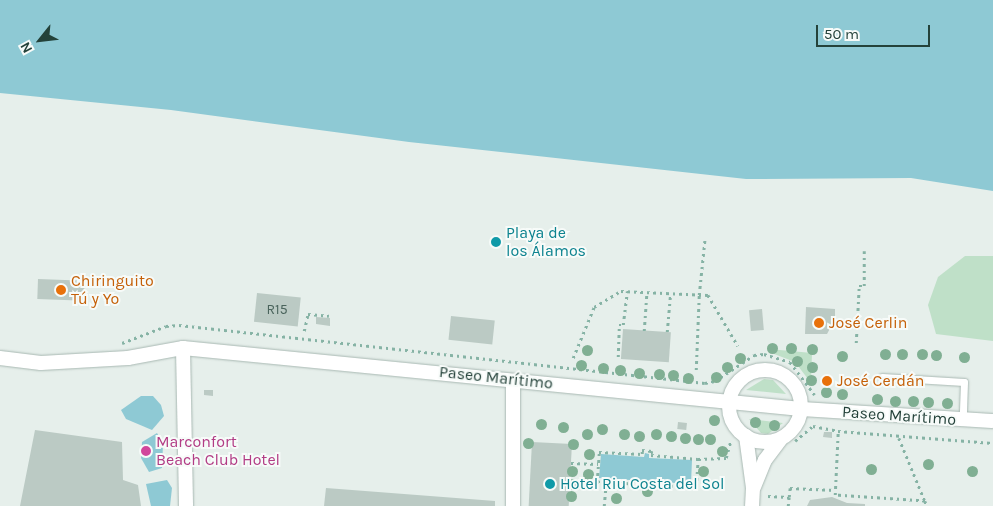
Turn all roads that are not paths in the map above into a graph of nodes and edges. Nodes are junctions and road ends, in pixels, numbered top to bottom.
1 (183, 348) junction
2 (0, 358) edge
3 (0, 363) edge
4 (882, 377) dead end
5 (513, 381) junction
6 (731, 402) junction
7 (801, 409) junction
8 (963, 420) junction
9 (993, 421) edge
10 (746, 436) junction
11 (787, 441) junction
12 (753, 488) junction
13 (186, 506) edge
14 (513, 506) edge
15 (752, 506) edge

1 - 2 street, Paseo Marítimo
1 - 5 street, Paseo Marítimo
1 - 13 street
2 - 3 lane
4 - 8 lane
5 - 6 street, Paseo Marítimo
5 - 14 street
6 - 7 street, Paseo Marítimo
6 - 7 street
6 - 10 street
7 - 8 street, Paseo Marítimo
7 - 11 street
8 - 9 street, Paseo Marítimo
10 - 11 street
10 - 12 street
11 - 12 street
12 - 15 street

